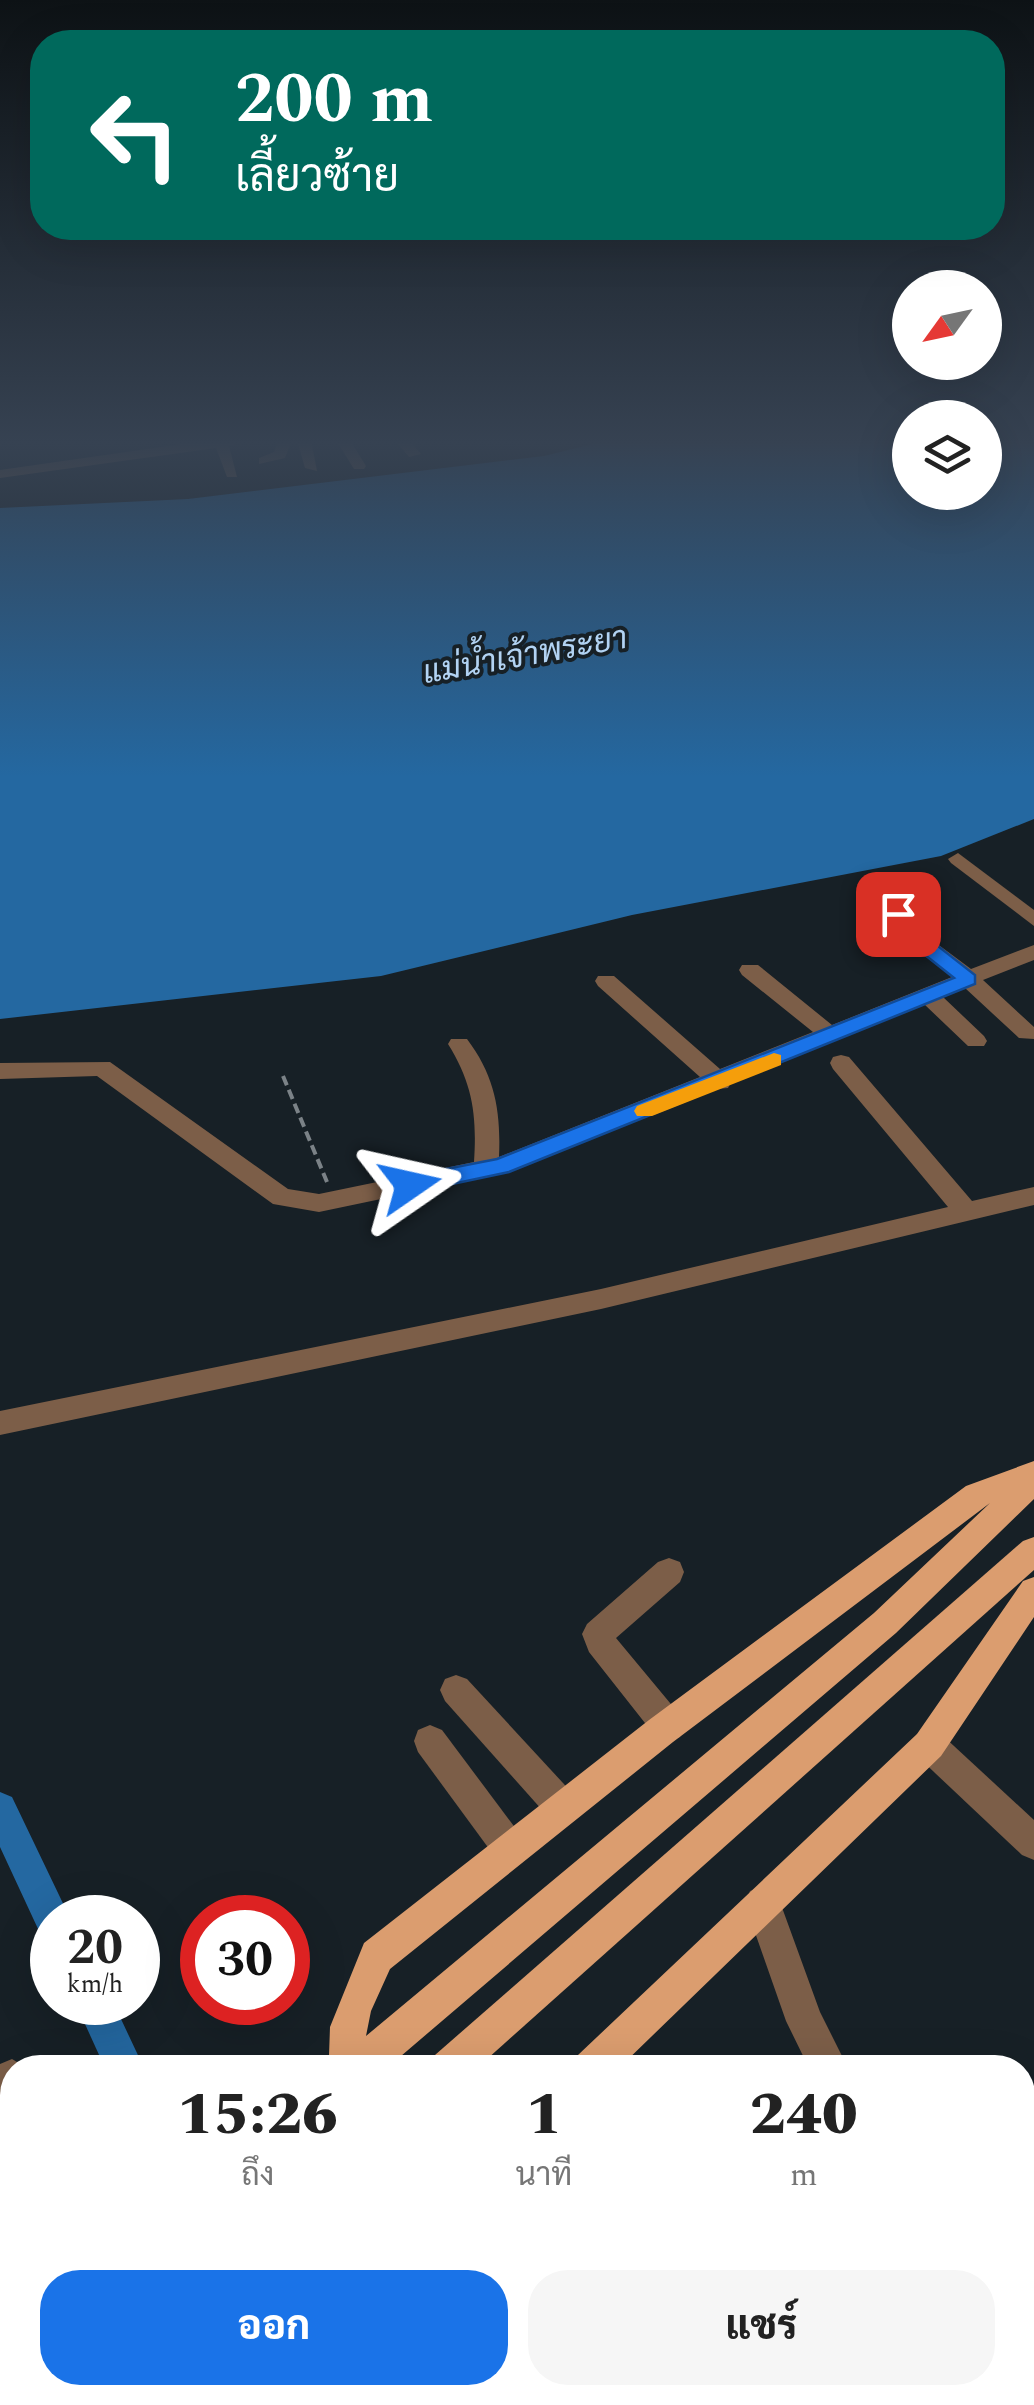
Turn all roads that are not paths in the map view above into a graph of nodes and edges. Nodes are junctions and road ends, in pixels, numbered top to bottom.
1 (958, 859) dead end
2 (917, 904) dead end
3 (1034, 920) edge
4 (1034, 952) edge
5 (750, 970) dead end
6 (968, 979) junction
7 (606, 981) dead end
8 (929, 996) junction
9 (1027, 1033) dead end
10 (832, 1036) junction
11 (976, 1041) dead end
12 (459, 1044) dead end
13 (841, 1062) dead end
14 (0, 1071) edge
15 (720, 1082) junction
16 (486, 1170) junction
17 (1034, 1196) edge
18 (967, 1212) junction
19 (0, 1423) edge
20 (1034, 1477) edge
21 (1034, 1550) edge
22 (669, 1572) dead end
23 (1034, 1590) edge
24 (456, 1690) dead end
25 (668, 1726) junction
26 (430, 1741) dead end
27 (929, 1745) junction
28 (563, 1808) junction
29 (1034, 1843) edge
30 (510, 1849) junction
31 (763, 1904) junction
32 (347, 2055) edge
33 (370, 2055) edge
34 (463, 2055) edge
35 (605, 2055) edge
36 (823, 2055) edge

1 - 3 street
2 - 6 street
4 - 6 street
5 - 10 street
6 - 8 street
6 - 9 street
7 - 15 street
8 - 10 street
8 - 11 street
10 - 15 street
12 - 16 street
13 - 18 street
14 - 16 street
15 - 16 street
17 - 18 street
18 - 19 street
20 - 25 main road
20 - 33 main road
21 - 34 main road
22 - 25 street
23 - 27 main road
24 - 28 street
25 - 28 main road
26 - 30 street
27 - 29 street
27 - 31 main road
28 - 30 main road
30 - 32 main road
31 - 35 main road
31 - 36 street

